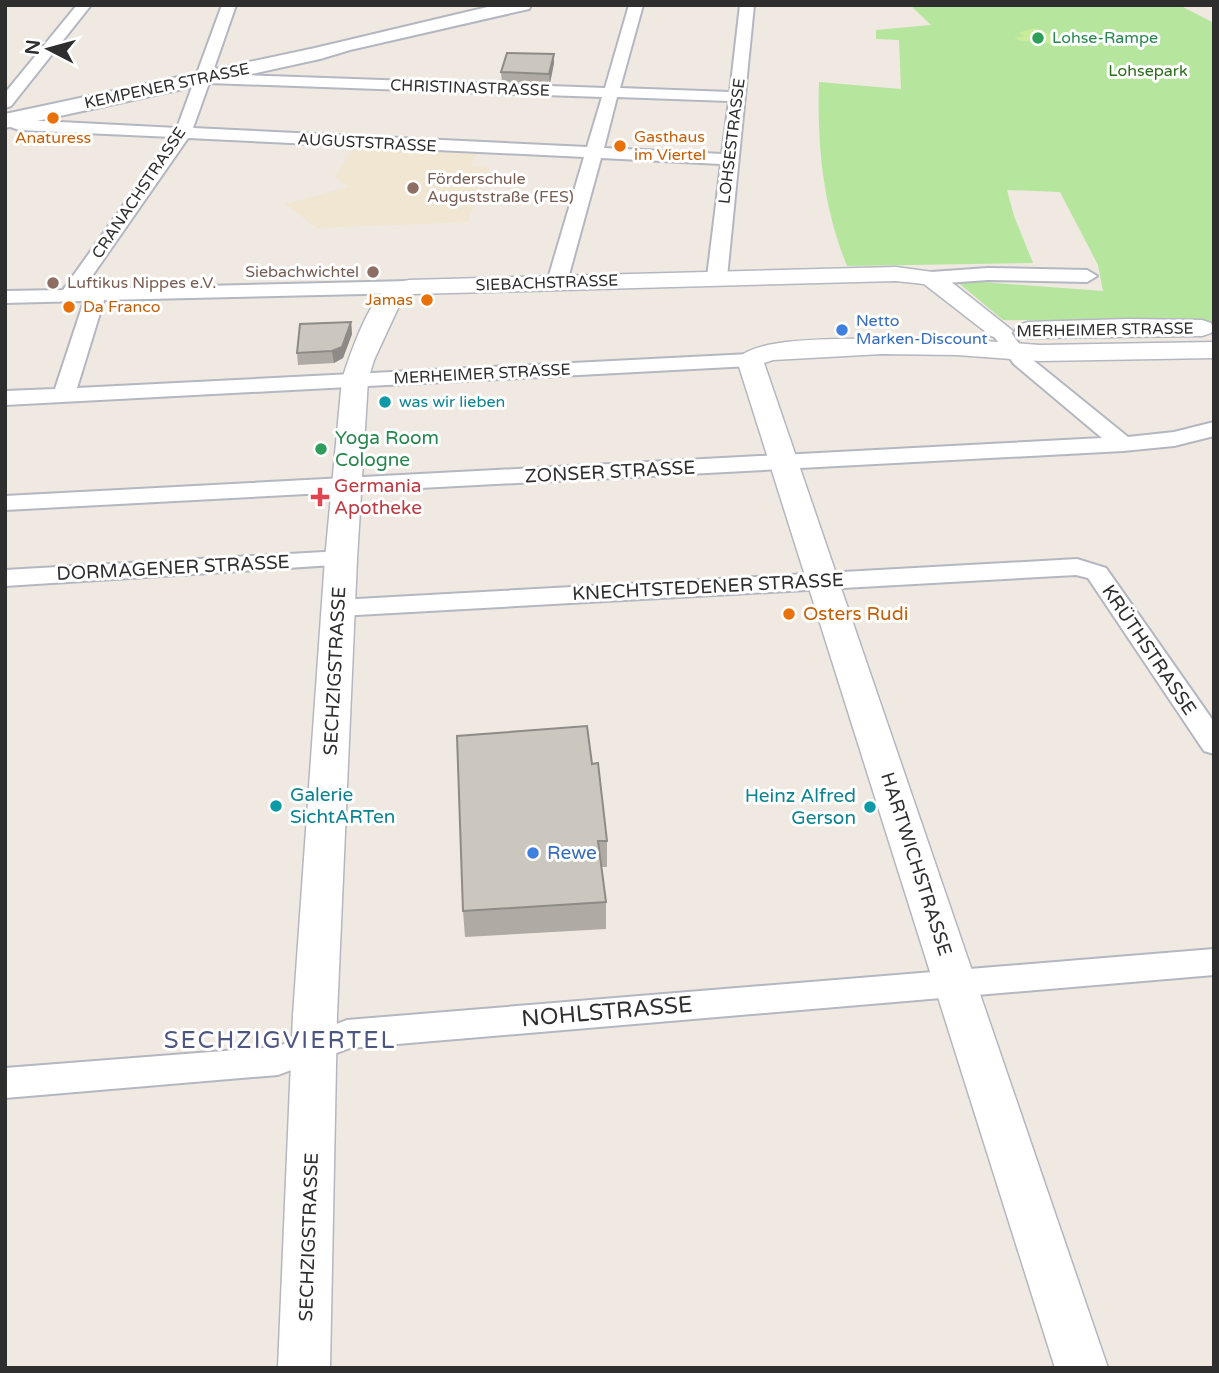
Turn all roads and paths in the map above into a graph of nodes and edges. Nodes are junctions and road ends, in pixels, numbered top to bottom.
1 (84, 5) edge
2 (229, 5) edge
3 (522, 5) edge
4 (636, 5) edge
5 (747, 5) edge
6 (477, 11) edge
7 (205, 71) junction
8 (5, 72) edge
9 (29, 73) junction
10 (611, 93) junction
11 (738, 97) junction
12 (6, 112) edge
13 (183, 134) junction
14 (593, 153) junction
15 (729, 159) junction
16 (1087, 276) dead end
17 (717, 277) junction
18 (931, 278) junction
19 (557, 282) junction
20 (409, 287) junction
21 (96, 295) junction
22 (68, 296) junction
23 (5, 297) edge
24 (1214, 328) edge
25 (1008, 341) junction
26 (1214, 350) edge
27 (750, 360) junction
28 (355, 380) junction
29 (64, 395) junction
30 (5, 398) edge
31 (1214, 429) edge
32 (1123, 444) junction
33 (782, 463) junction
34 (346, 485) junction
35 (5, 503) edge
36 (341, 559) junction
37 (1077, 567) joint
38 (5, 578) edge
39 (822, 581) junction
40 (339, 608) junction
41 (1214, 744) edge
42 (1214, 962) edge
43 (955, 982) junction
44 (314, 1048) junction
45 (5, 1083) edge
46 (304, 1368) edge
47 (1082, 1368) edge

1 - 9 street
2 - 7 street, CRANACHSTRASSE
3 - 6 main road, KEMPENER STRASSE
4 - 10 street
5 - 11 street, LOHSESTRASSE
6 - 7 main road, KEMPENER STRASSE
7 - 10 street, CHRISTINASTRASSE
7 - 12 main road, KEMPENER STRASSE
7 - 13 street, CRANACHSTRASSE
8 - 9 street
9 - 12 street
10 - 11 street, CHRISTINASTRASSE
10 - 14 street
11 - 15 street, LOHSESTRASSE
12 - 13 street, AUGUSTSTRASSE
13 - 14 street, AUGUSTSTRASSE
13 - 22 street, CRANACHSTRASSE
14 - 15 street, AUGUSTSTRASSE
14 - 19 street
15 - 17 street, LOHSESTRASSE
16 - 18 street, SIEBACHSTRASSE
17 - 18 street, SIEBACHSTRASSE
17 - 19 street, SIEBACHSTRASSE
18 - 25 street
19 - 20 street, SIEBACHSTRASSE
20 - 21 street, SIEBACHSTRASSE
20 - 28 street, SECHZIGSTRASSE
21 - 22 street, SIEBACHSTRASSE
21 - 29 street
22 - 23 street, SIEBACHSTRASSE
24 - 25 street, MERHEIMER STRASSE
25 - 26 street, MERHEIMER STRASSE
25 - 27 street, MERHEIMER STRASSE
25 - 32 street
27 - 28 street, MERHEIMER STRASSE
27 - 33 street, HARTWICHSTRASSE
28 - 29 street, MERHEIMER STRASSE
28 - 34 street, SECHZIGSTRASSE
29 - 30 street, MERHEIMER STRASSE
31 - 32 street, ZONSER STRASSE
32 - 33 street, ZONSER STRASSE
33 - 34 street, ZONSER STRASSE
33 - 39 street, HARTWICHSTRASSE
34 - 35 street, ZONSER STRASSE
34 - 36 street, SECHZIGSTRASSE
36 - 38 street, DORMAGENER STRASSE
36 - 40 street, SECHZIGSTRASSE
37 - 39 street, KNECHTSTEDENER STRASSE
37 - 41 street, KRÜTHSTRASSE
39 - 40 street, KNECHTSTEDENER STRASSE
39 - 43 street, HARTWICHSTRASSE
40 - 44 street, SECHZIGSTRASSE
42 - 43 street, NOHLSTRASSE
43 - 44 street, NOHLSTRASSE
43 - 47 street, HARTWICHSTRASSE
44 - 45 street, NOHLSTRASSE
44 - 46 street, SECHZIGSTRASSE

